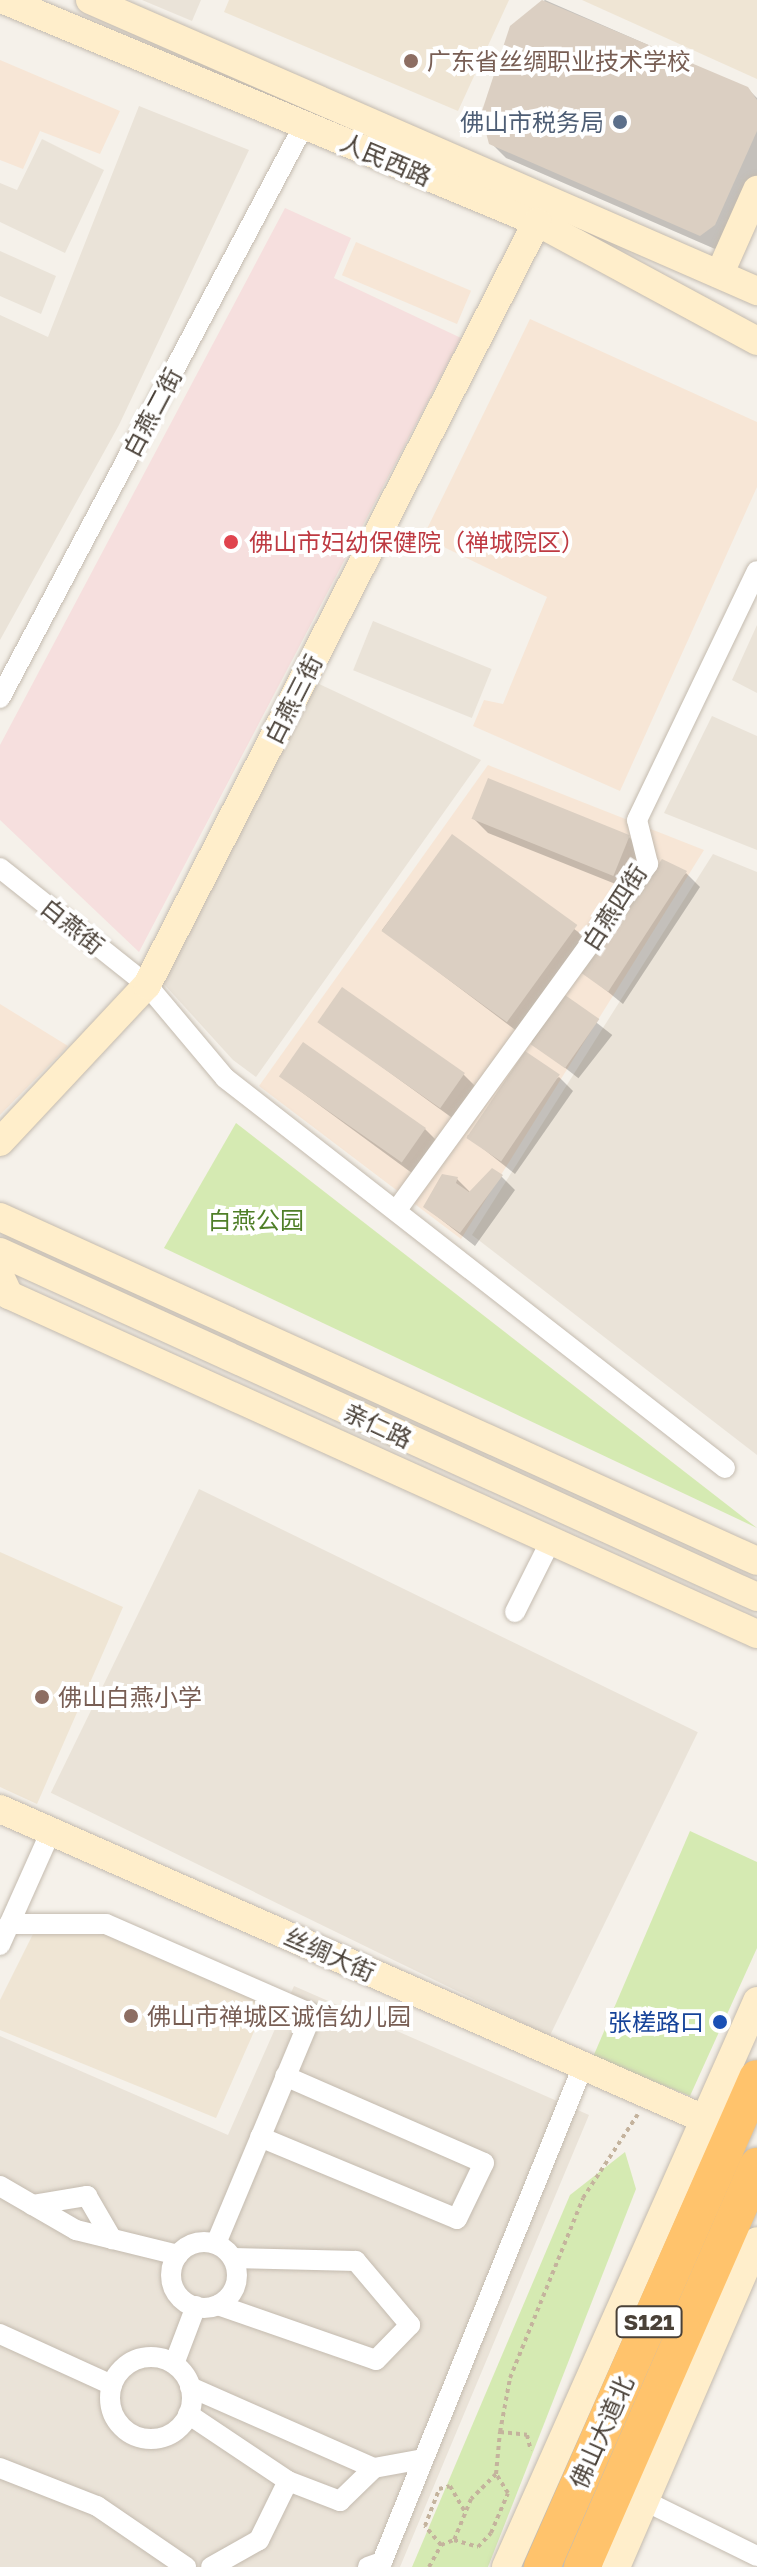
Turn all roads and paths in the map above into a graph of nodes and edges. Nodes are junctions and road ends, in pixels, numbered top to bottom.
1 (4, 0) edge
2 (90, 0) edge
3 (304, 125) junction
4 (757, 190) edge
5 (537, 222) junction
6 (720, 273) junction
7 (757, 291) edge
8 (757, 341) edge
9 (757, 571) edge
10 (0, 698) edge
11 (0, 868) edge
12 (147, 985) junction
13 (0, 1142) edge
14 (396, 1211) junction
15 (0, 1217) edge
16 (0, 1252) edge
17 (0, 1276) edge
18 (725, 1468) dead end
19 (551, 1540) junction
20 (757, 1561) edge
21 (757, 1597) edge
22 (515, 1612) dead end
23 (757, 1634) edge
24 (0, 1809) edge
25 (51, 1831) junction
26 (9, 1924) junction
27 (0, 1945) edge
28 (757, 2001) edge
29 (583, 2066) junction
30 (285, 2076) junction
31 (757, 2078) edge
32 (651, 2096) junction
33 (704, 2119) junction
34 (260, 2137) junction
35 (757, 2166) edge
36 (0, 2186) edge
37 (32, 2205) junction
38 (112, 2239) junction
39 (757, 2241) edge
40 (216, 2244) junction
41 (178, 2255) junction
42 (233, 2258) junction
43 (218, 2305) junction
44 (196, 2306) junction
45 (0, 2334) edge
46 (174, 2364) junction
47 (112, 2385) junction
48 (190, 2387) junction
49 (188, 2414) junction
50 (500, 2432) junction
51 (533, 2456) dead end
52 (423, 2459) junction
53 (0, 2468) edge
54 (374, 2468) junction
55 (496, 2474) junction
56 (288, 2481) junction
57 (517, 2484) dead end
58 (508, 2493) junction
59 (645, 2501) junction
60 (465, 2513) junction
61 (454, 2540) junction
62 (441, 2545) junction
63 (757, 2556) edge
64 (186, 2567) edge
65 (211, 2567) edge
66 (368, 2567) edge
67 (429, 2567) edge
68 (506, 2567) edge
69 (542, 2567) edge
70 (582, 2567) edge
71 (616, 2567) edge

1 - 3 main road, 人民西路
2 - 6 main road, 人民西路
3 - 5 main road, 人民西路
3 - 10 street, 白燕二街
4 - 6 main road
5 - 8 main road, 人民西路
5 - 12 main road, 白燕三街
6 - 7 main road, 人民西路
9 - 14 street, 白燕四街
11 - 12 street, 白燕街
12 - 13 main road, 白燕三街
12 - 14 street, 白燕街
14 - 18 street, 白燕街
15 - 20 main road, 亲仁路
16 - 21 main road, 亲仁路
17 - 19 main road
19 - 22 street
19 - 23 main road
24 - 25 main road, 丝绸大街
25 - 26 street
25 - 29 main road, 丝绸大街
26 - 27 street
26 - 30 street
28 - 33 main road
29 - 32 main road, 丝绸大街
29 - 52 street
30 - 34 street
30 - 34 street
31 - 69 highway, 佛山大道北 / S121
32 - 33 main road, 丝绸大街
32 - 50 path
33 - 68 main road
34 - 40 street
35 - 70 highway, 佛山大道北 / S121
36 - 37 street
37 - 38 street
37 - 38 street
38 - 41 street
39 - 59 main road
40 - 41 street
40 - 42 street
41 - 44 street
42 - 43 street
42 - 43 street
43 - 44 street
44 - 46 street
45 - 47 street
46 - 47 street
46 - 48 street
47 - 49 street
48 - 49 street
48 - 54 street
49 - 56 street
50 - 51 path
50 - 55 path
52 - 54 street
52 - 66 street
53 - 64 street
54 - 56 street
55 - 58 path
55 - 60 path
56 - 65 street
57 - 58 path
58 - 61 path
59 - 63 street
59 - 71 main road
60 - 61 path
60 - 62 path
61 - 62 path
62 - 67 path

